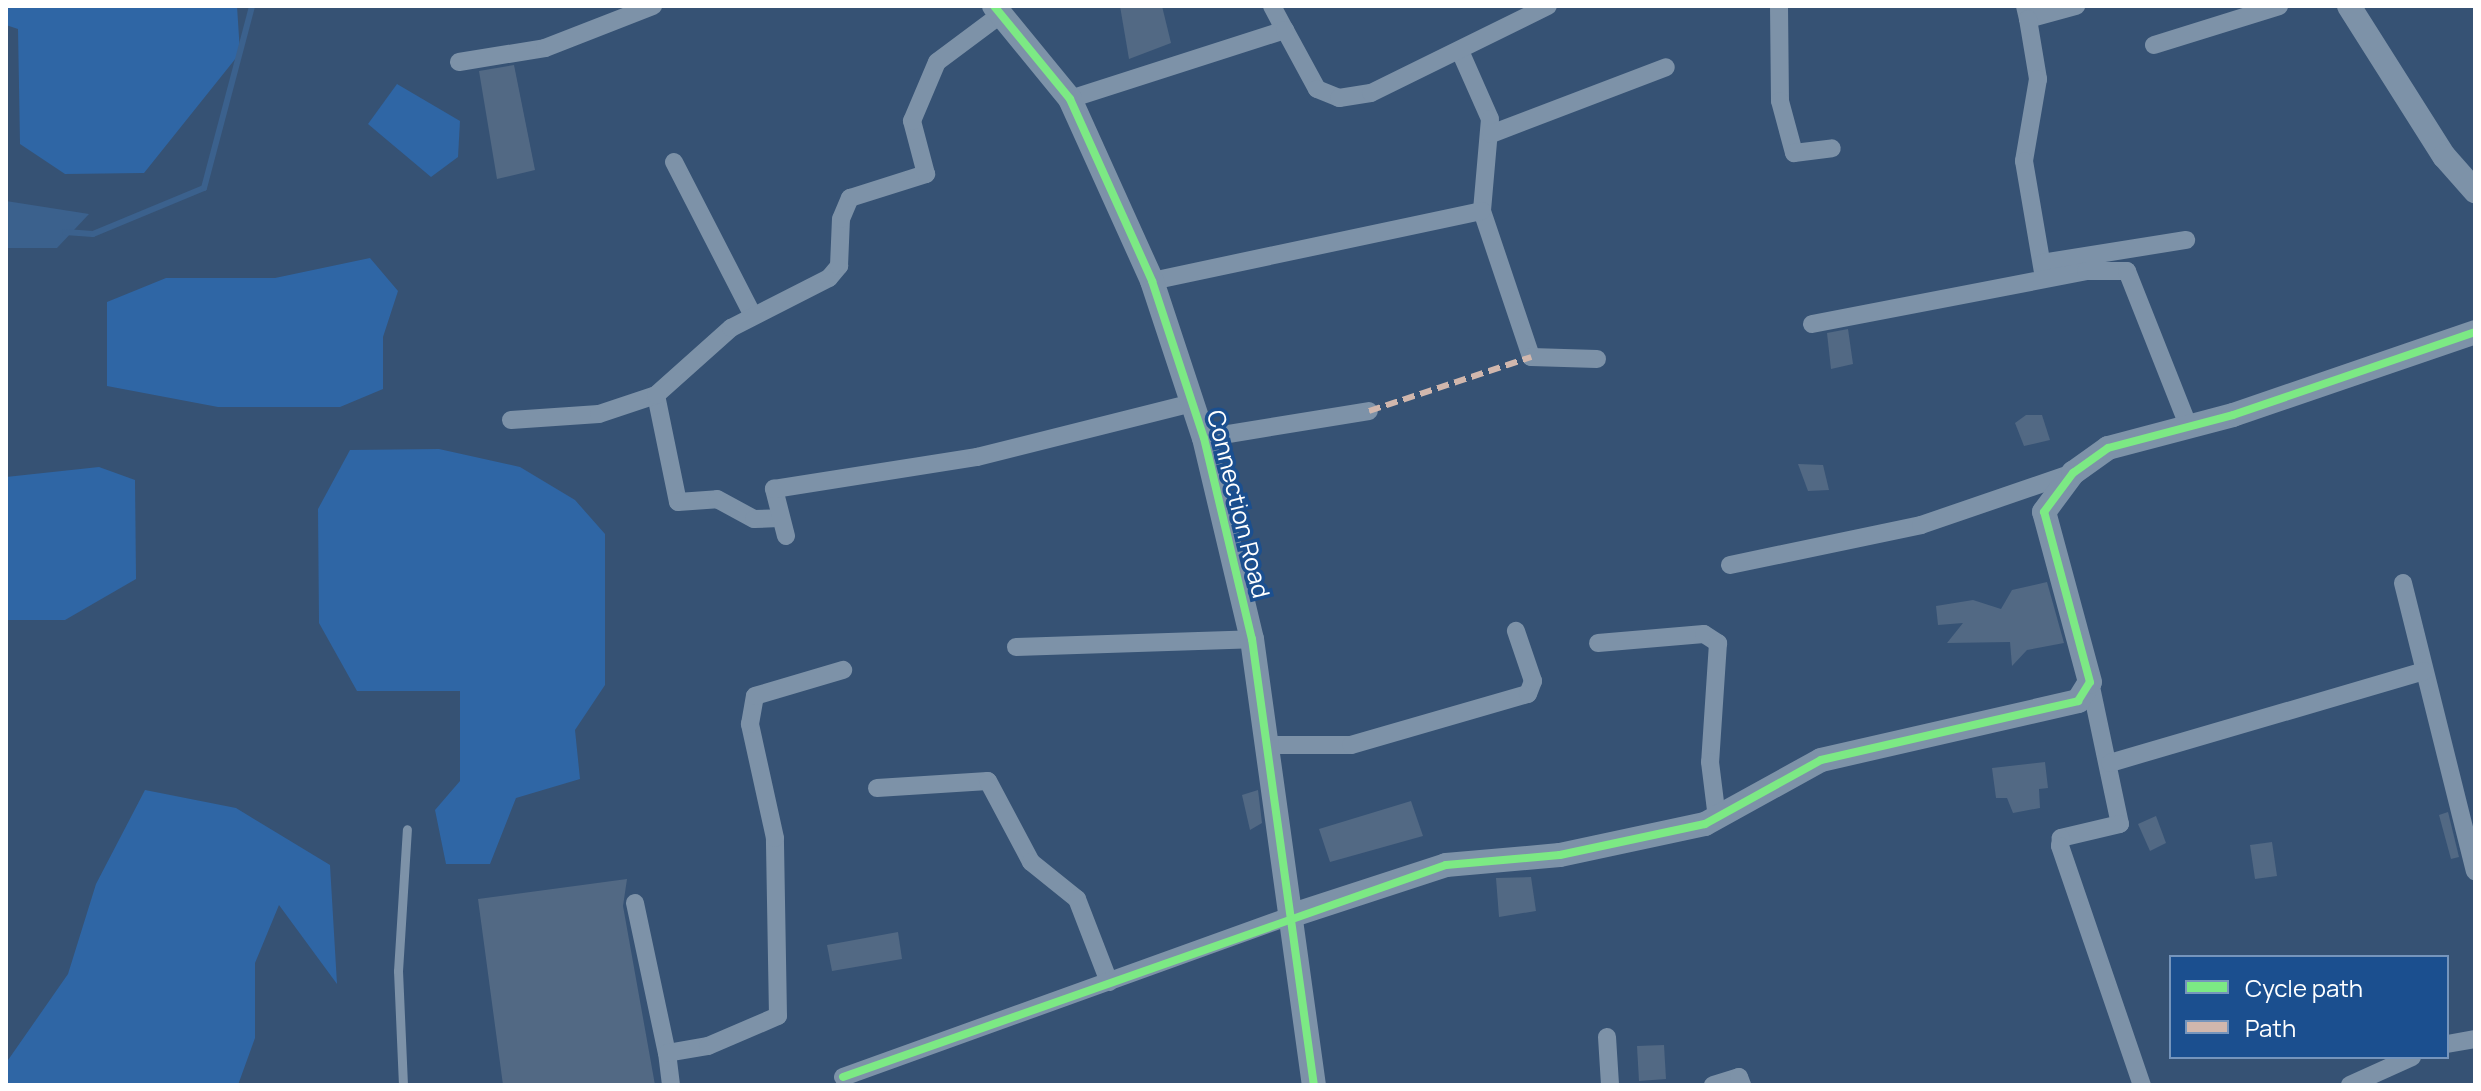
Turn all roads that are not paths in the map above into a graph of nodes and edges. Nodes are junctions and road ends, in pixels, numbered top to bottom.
1 (653, 6) edge
2 (1272, 6) edge
3 (1548, 6) edge
4 (1779, 6) edge
5 (2076, 6) edge
6 (2279, 6) edge
7 (2349, 6) edge
8 (997, 10) edge
9 (2026, 13) edge
10 (1285, 30) junction
11 (2154, 45) dead end
12 (1460, 51) junction
13 (459, 62) dead end
14 (1666, 67) dead end
15 (1070, 99) junction
16 (1491, 134) junction
17 (1832, 148) dead end
18 (674, 162) dead end
19 (2475, 191) edge
20 (1482, 211) junction
21 (2186, 240) dead end
22 (2043, 271) junction
23 (1152, 281) junction
24 (753, 316) junction
25 (1812, 324) dead end
26 (2475, 332) edge
27 (1597, 359) dead end
28 (656, 395) junction
29 (1192, 403) junction
30 (1369, 411) dead end
31 (511, 420) dead end
32 (2188, 425) junction
33 (1204, 438) junction
34 (2073, 473) junction
35 (1730, 565) dead end
36 (2403, 583) dead end
37 (1516, 631) dead end
38 (1252, 639) junction
39 (1598, 643) dead end
40 (1016, 647) dead end
41 (843, 670) dead end
42 (2424, 671) junction
43 (2090, 682) junction
44 (1268, 745) junction
45 (2110, 763) junction
46 (877, 788) dead end
47 (1717, 818) junction
48 (407, 829) dead end
49 (2475, 871) edge
50 (635, 903) dead end
51 (1290, 916) junction
52 (1109, 982) junction
53 (1607, 1037) dead end
54 (2475, 1039) edge
55 (2449, 1044) edge
56 (667, 1053) junction
57 (2408, 1059) edge
58 (843, 1077) dead end
59 (403, 1085) edge
60 (671, 1085) edge
61 (1314, 1085) edge
62 (1610, 1085) edge
63 (1713, 1085) edge
64 (1742, 1085) edge
65 (2142, 1085) edge
66 (2350, 1085) edge

1 - 13 street
2 - 10 street
3 - 12 street
4 - 17 street
5 - 9 street
6 - 11 street
7 - 19 street
8 - 15 street, Connection Road
8 - 24 street
9 - 22 street
10 - 12 street
10 - 15 street
12 - 16 street
14 - 16 street
15 - 23 street, Connection Road
16 - 20 street
18 - 24 street
20 - 23 street
20 - 27 street
21 - 22 street
22 - 25 street
22 - 32 street
23 - 29 street, Connection Road
24 - 28 street
26 - 32 street
28 - 29 street
28 - 31 street
29 - 33 street, Connection Road
30 - 33 street
32 - 34 street
33 - 38 street, Connection Road
34 - 35 street
34 - 43 street
36 - 42 street
37 - 44 street
38 - 40 street
38 - 44 street, Connection Road
39 - 47 street
41 - 56 street
42 - 45 street
42 - 49 street
43 - 45 street
43 - 47 street
44 - 51 street, Connection Road
45 - 65 street
46 - 52 street
47 - 51 street
48 - 59 lane
50 - 56 street
51 - 52 street
51 - 61 street, Connection Road
52 - 58 street
53 - 62 street
54 - 55 street
56 - 60 street
57 - 66 street
63 - 64 street

